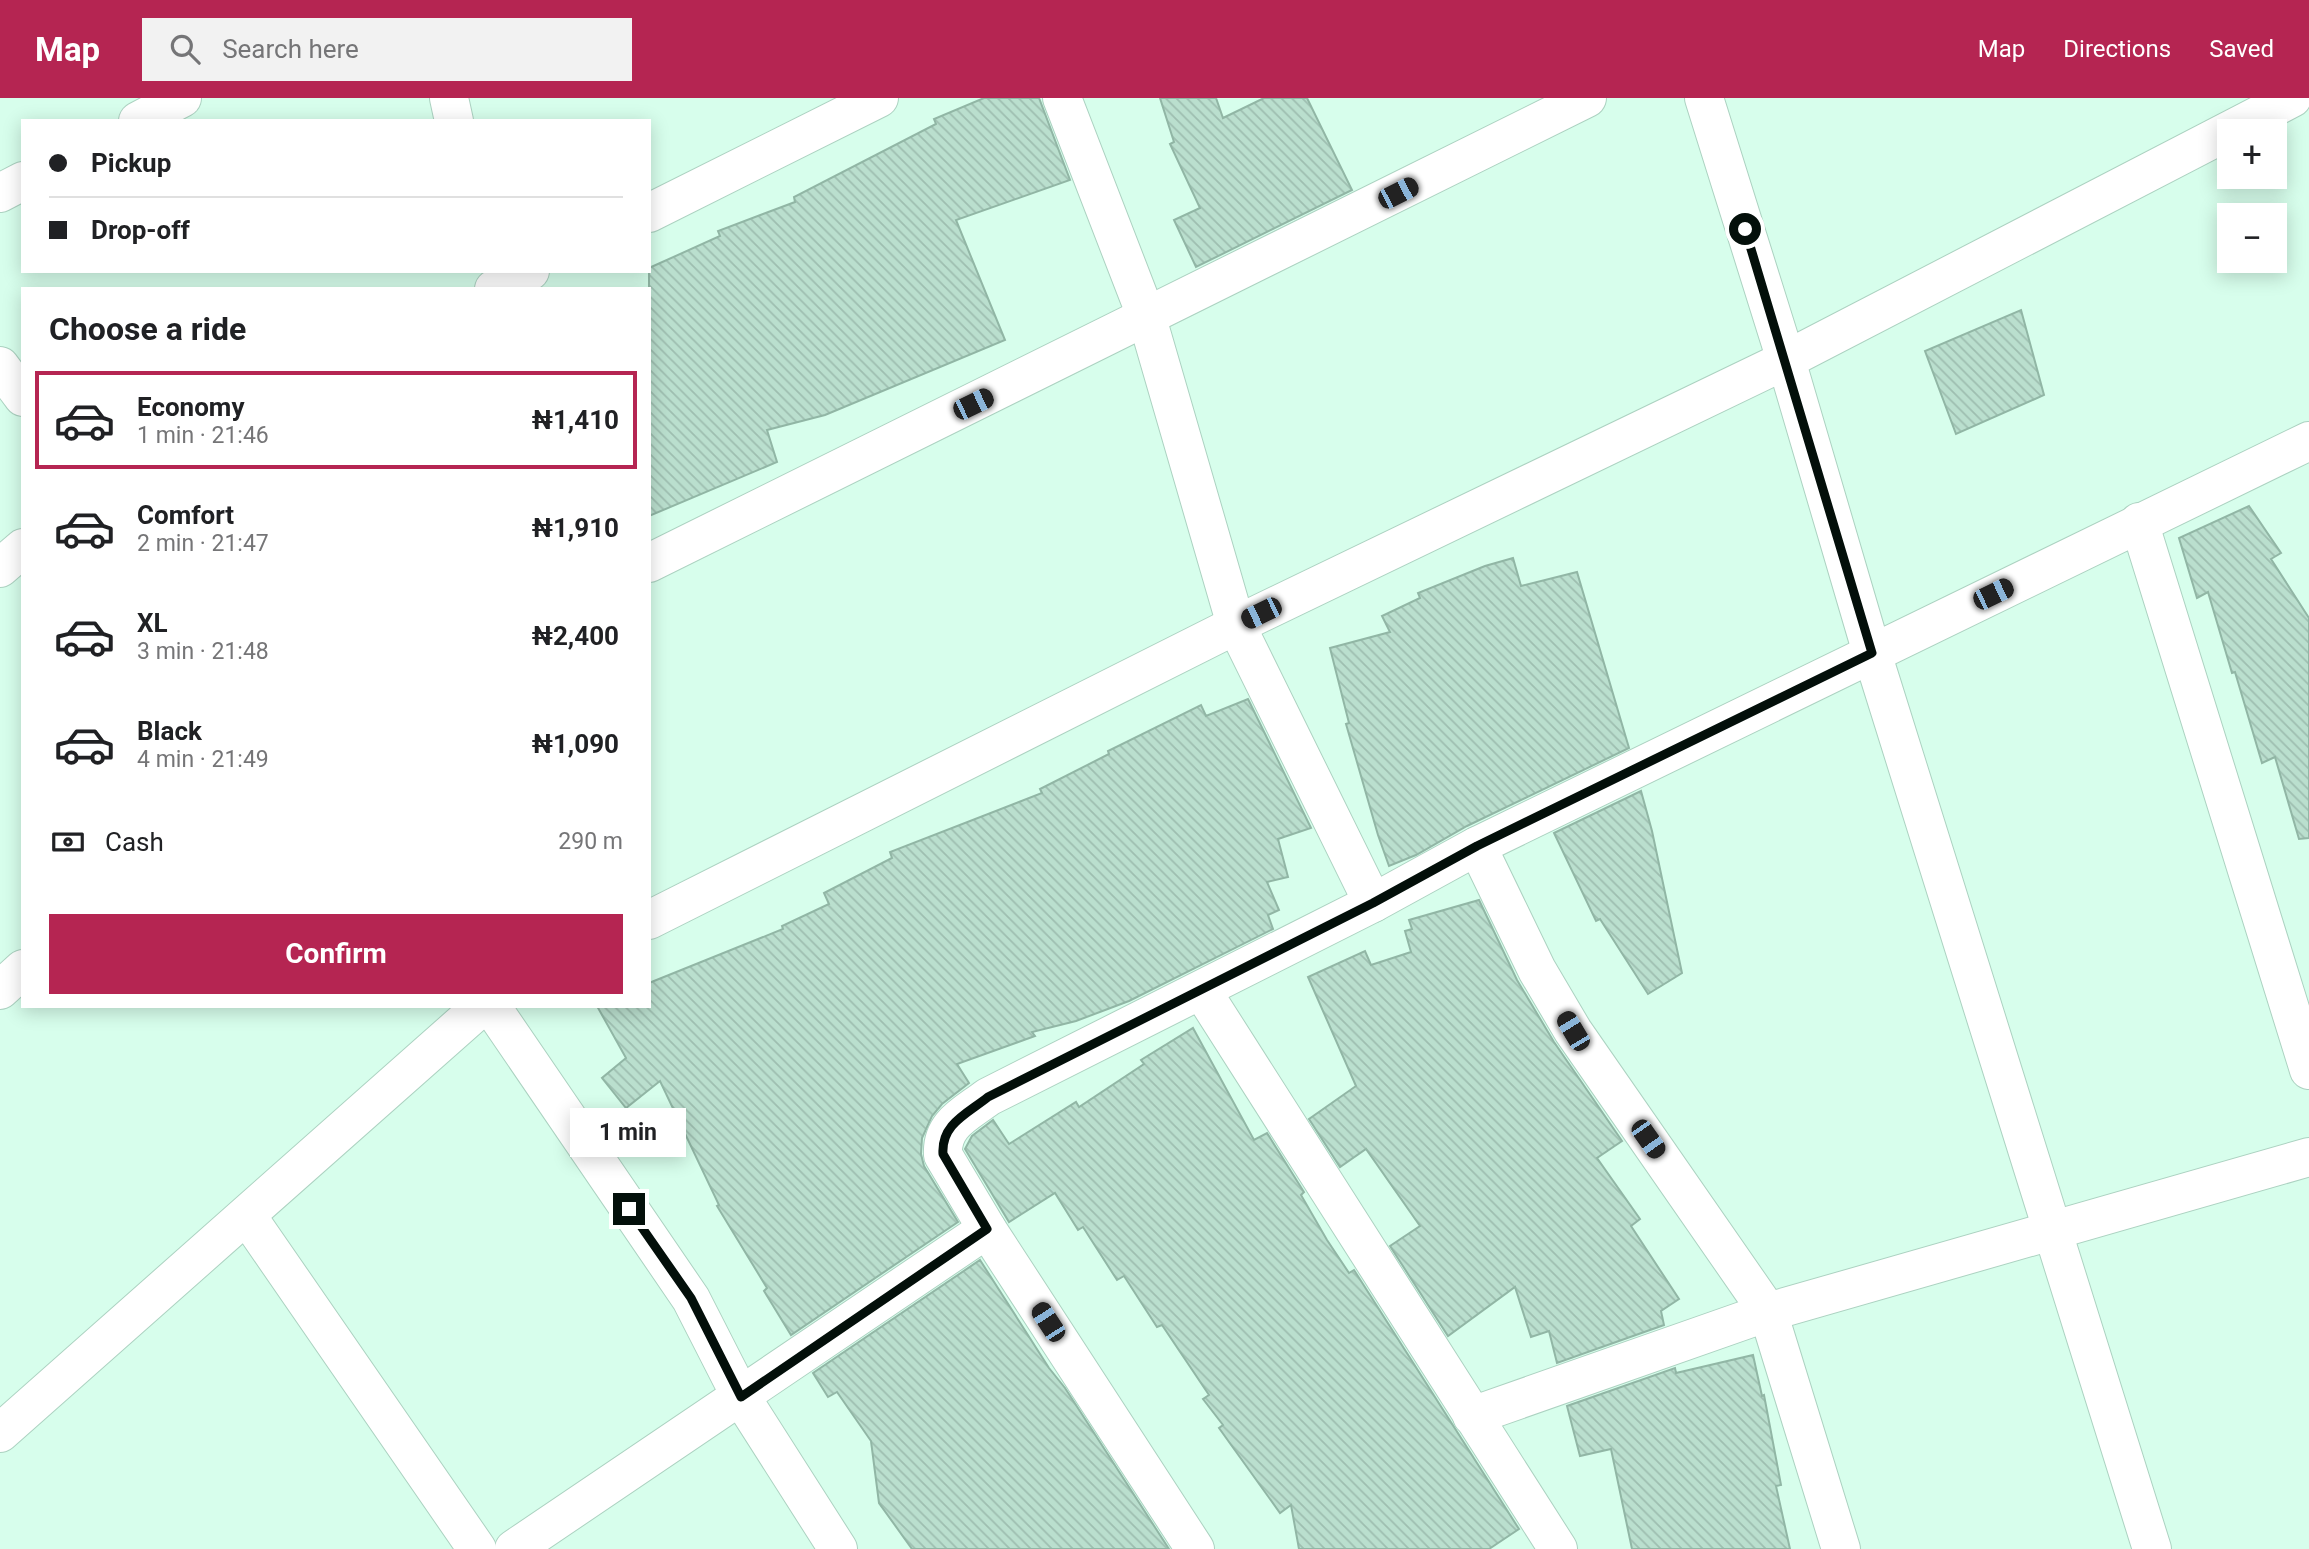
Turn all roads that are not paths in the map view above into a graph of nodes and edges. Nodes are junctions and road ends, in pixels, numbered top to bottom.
1 (182, 98) edge
2 (449, 98) edge
3 (879, 98) edge
4 (1062, 98) edge
5 (1587, 98) edge
6 (1704, 98) edge
7 (2292, 98) edge
8 (142, 119) edge
9 (454, 119) edge
10 (21, 182) edge
11 (0, 193) edge
12 (651, 212) edge
13 (526, 273) edge
14 (497, 287) edge
15 (1147, 318) junction
16 (1786, 360) junction
17 (0, 366) edge
18 (21, 394) edge
19 (2309, 441) edge
20 (2139, 522) junction
21 (21, 550) edge
22 (651, 562) edge
23 (0, 568) edge
24 (1236, 625) junction
25 (1872, 653) junction
26 (1477, 846) junction
27 (1373, 903) junction
28 (651, 919) edge
29 (21, 971) edge
30 (0, 990) edge
31 (1202, 991) junction
32 (480, 1008) edge
33 (492, 1008) edge
34 (2309, 1070) edge
35 (2309, 1157) edge
36 (247, 1216) junction
37 (987, 1229) junction
38 (2053, 1232) junction
39 (1768, 1312) junction
40 (741, 1397) junction
41 (1472, 1416) junction
42 (0, 1433) edge
43 (477, 1549) edge
44 (514, 1549) edge
45 (838, 1549) edge
46 (1195, 1549) edge
47 (1558, 1549) edge
48 (1841, 1549) edge
49 (2152, 1549) edge

1 - 8 street
2 - 9 street
3 - 12 street
4 - 15 street
5 - 15 street
6 - 16 street
7 - 16 street
10 - 11 street
13 - 14 street
15 - 22 street
15 - 24 street
16 - 24 street
16 - 25 street
17 - 18 street
19 - 20 street
20 - 25 street
20 - 34 street
21 - 23 street
24 - 27 street
24 - 28 street
25 - 26 street
25 - 38 street
26 - 27 street
26 - 39 street
27 - 31 street
29 - 30 street
31 - 37 street
31 - 41 street
32 - 36 street
33 - 40 street
35 - 38 street
36 - 42 street
36 - 43 street
37 - 40 street
37 - 46 street
38 - 39 street
38 - 49 street
39 - 41 street
39 - 48 street
40 - 44 street
40 - 45 street
41 - 47 street

